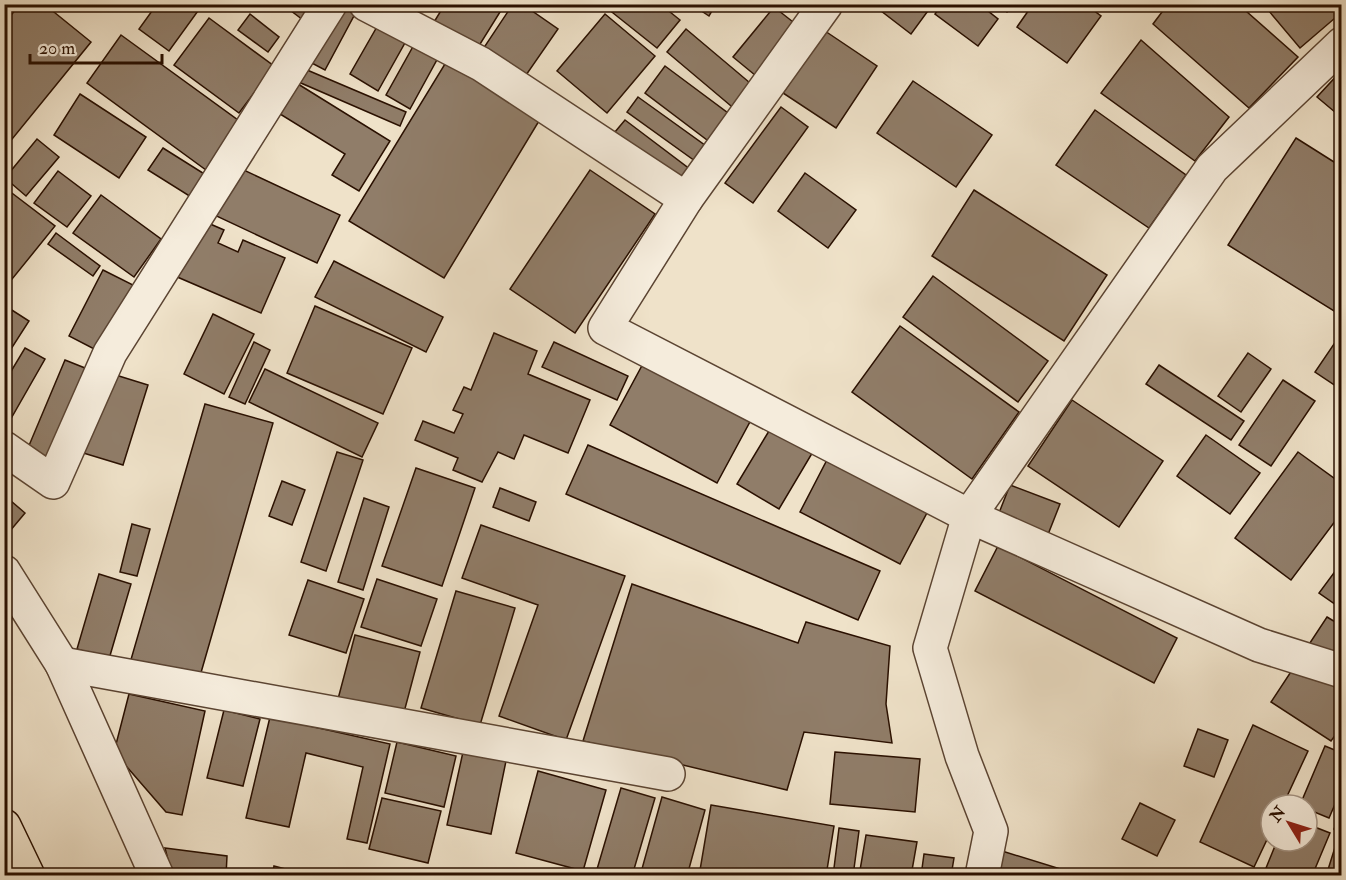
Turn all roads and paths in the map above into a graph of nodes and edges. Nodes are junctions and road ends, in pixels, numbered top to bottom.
1 (330, 4) edge
2 (366, 4) edge
3 (826, 4) edge
4 (1341, 44) edge
5 (686, 199) junction
6 (4, 448) edge
7 (969, 516) junction
8 (4, 572) edge
9 (62, 664) junction
10 (1341, 670) edge
11 (668, 774) dead end
12 (4, 826) edge
13 (28, 876) edge
14 (157, 876) edge
15 (982, 876) edge

1 - 6 street
2 - 5 street
3 - 5 street
4 - 7 street
5 - 7 street
7 - 10 street
7 - 15 street
8 - 9 street
9 - 11 street
9 - 14 street
12 - 13 highway

